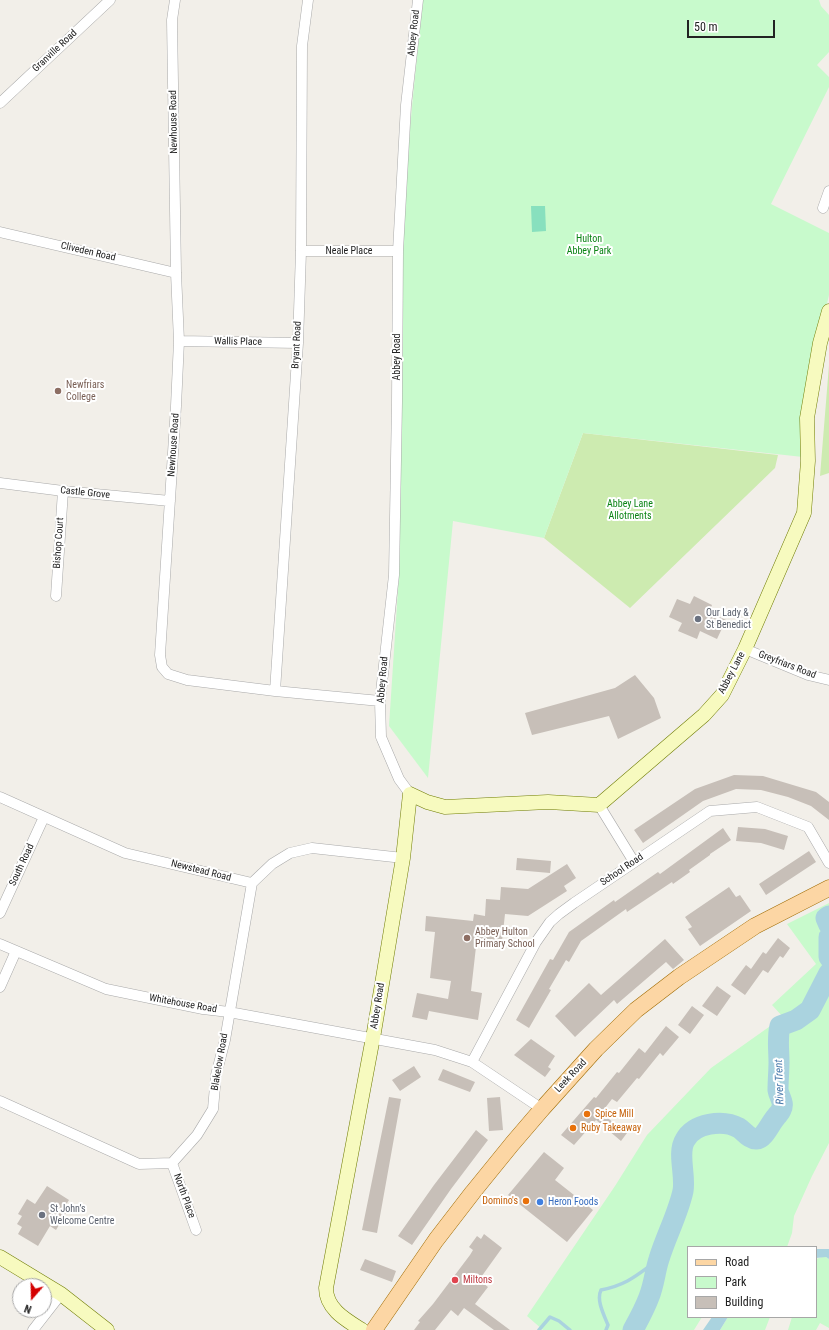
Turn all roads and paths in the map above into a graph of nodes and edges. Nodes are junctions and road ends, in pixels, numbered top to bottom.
1 (110, 0) edge
2 (175, 0) edge
3 (308, 0) edge
4 (418, 0) edge
5 (0, 103) edge
6 (829, 191) edge
7 (823, 208) dead end
8 (0, 232) edge
9 (300, 251) junction
10 (398, 252) junction
11 (176, 273) junction
12 (829, 311) edge
13 (179, 341) junction
14 (298, 343) junction
15 (0, 483) edge
16 (63, 491) junction
17 (170, 501) junction
18 (56, 596) dead end
19 (745, 648) junction
20 (829, 680) edge
21 (275, 691) junction
22 (380, 701) junction
23 (410, 794) junction
24 (0, 797) edge
25 (599, 805) junction
26 (44, 817) junction
27 (402, 858) junction
28 (634, 862) junction
29 (829, 864) edge
30 (252, 883) junction
31 (829, 888) edge
32 (0, 913) edge
33 (0, 944) edge
34 (16, 951) junction
35 (0, 987) edge
36 (229, 1012) junction
37 (373, 1039) junction
38 (472, 1062) junction
39 (0, 1101) edge
40 (542, 1108) junction
41 (172, 1163) junction
42 (196, 1230) dead end
43 (0, 1257) edge
44 (61, 1294) junction
45 (33, 1330) edge
46 (107, 1330) edge
47 (362, 1330) edge
48 (374, 1330) edge

1 - 5 street, Granville Road
2 - 11 street, Newhouse Road
3 - 9 street, Bryant Road
4 - 10 street, Abbey Road
6 - 7 street
8 - 11 street, Cliveden Road
9 - 10 street, Neale Place
9 - 14 street, Bryant Road
10 - 22 street, Abbey Road
11 - 13 street, Newhouse Road
12 - 19 street, Abbey Lane
13 - 14 street, Wallis Place
13 - 17 street, Newhouse Road
14 - 21 street, Bryant Road
15 - 16 street, Castle Grove
16 - 17 street, Castle Grove
16 - 18 street, Bishop Court
17 - 21 street, Newhouse Road
19 - 20 street, Greyfriars Road
19 - 25 street, Abbey Lane
21 - 22 street, Newhouse Road
22 - 23 street, Abbey Road
23 - 25 street
23 - 27 street, Abbey Road
24 - 26 street, Newstead Road
25 - 28 street
26 - 30 street, Newstead Road
26 - 32 street, South Road
27 - 30 street
27 - 37 street, Abbey Road
28 - 29 street, School Road
28 - 38 street, School Road
30 - 36 street, Blakelow Road
31 - 40 main road, Leek Road
33 - 34 street, Whitehouse Road
34 - 35 street
34 - 36 street, Whitehouse Road
36 - 37 street, Whitehouse Road
36 - 41 street, Blakelow Road
37 - 38 street
37 - 47 street, Abbey Road
38 - 40 street
39 - 41 street
40 - 48 main road, Leek Road
41 - 42 street, North Place
43 - 44 street
44 - 45 street
44 - 46 street

